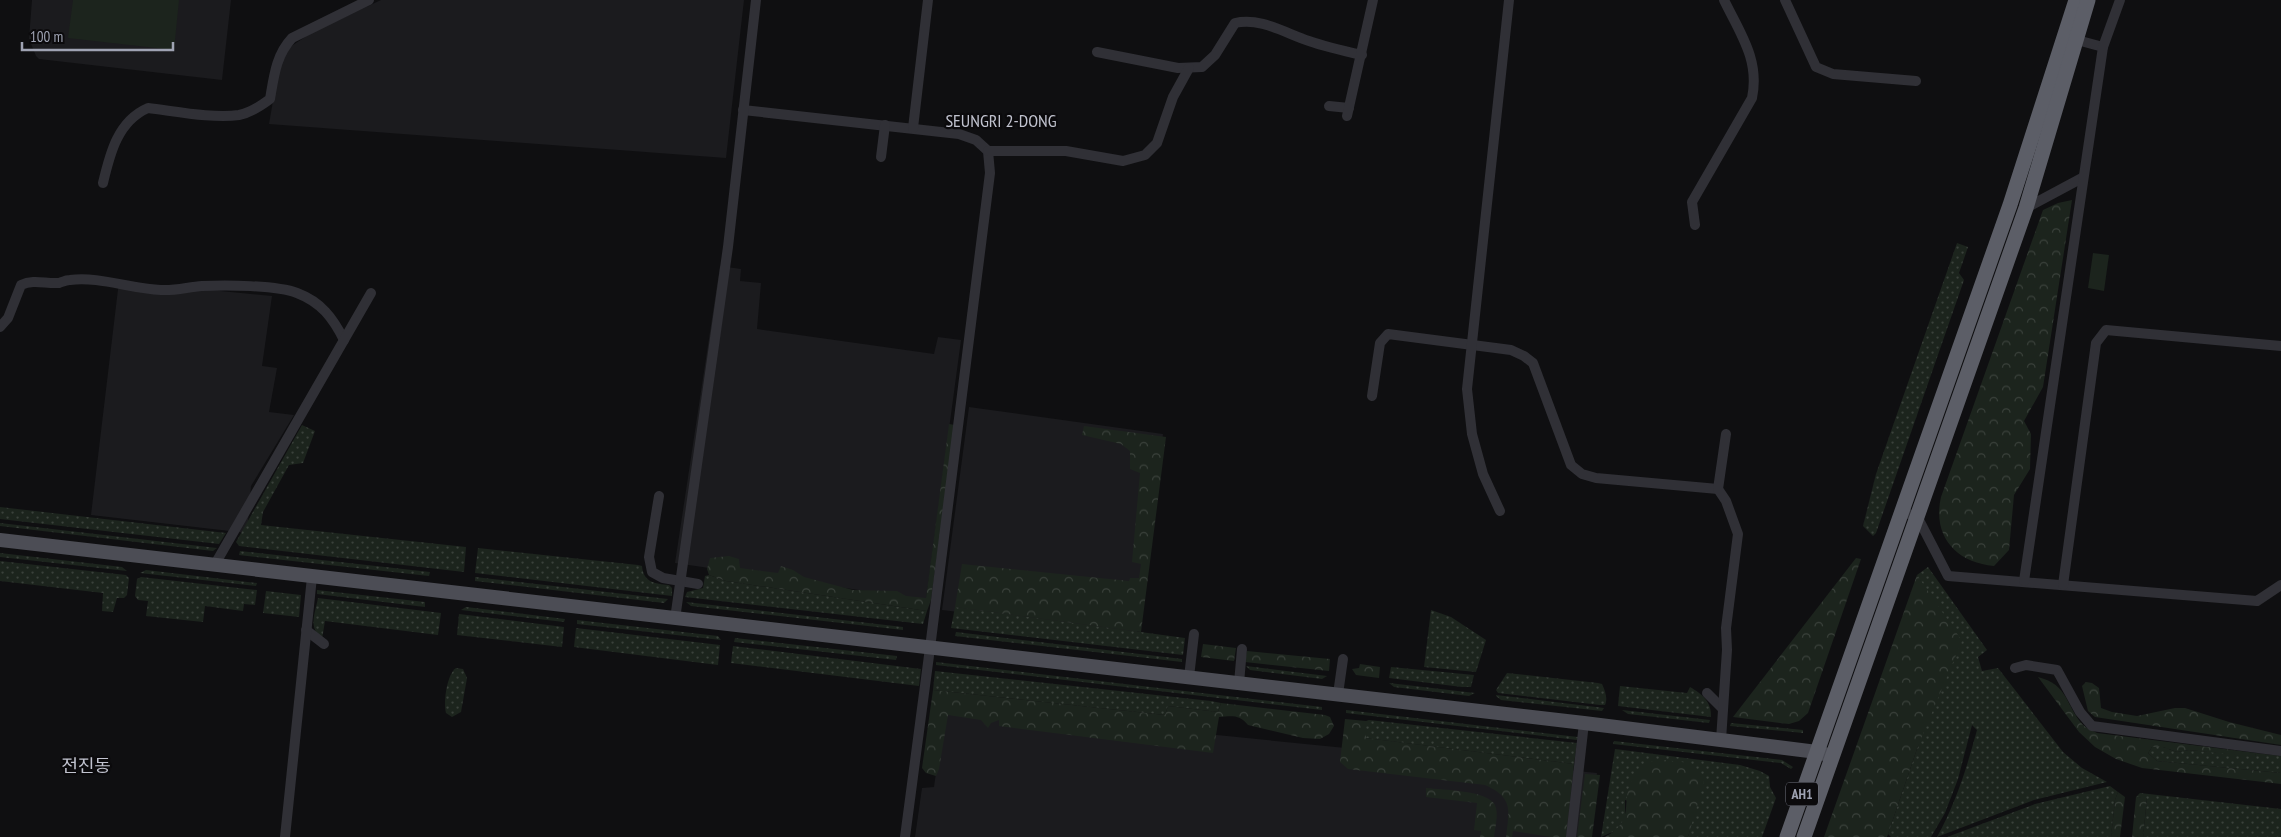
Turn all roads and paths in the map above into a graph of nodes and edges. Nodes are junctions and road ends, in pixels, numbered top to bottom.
1 (369, 0) edge
2 (756, 0) edge
3 (928, 0) edge
4 (1373, 0) edge
5 (1509, 0) edge
6 (1724, 0) edge
7 (1785, 0) edge
8 (2120, 0) edge
9 (2082, 3) edge
10 (2077, 40) junction
11 (2103, 47) junction
12 (1097, 52) dead end
13 (1362, 55) junction
14 (1189, 68) junction
15 (1916, 82) dead end
16 (1329, 106) dead end
17 (743, 110) junction
18 (885, 125) junction
19 (913, 128) junction
20 (988, 151) junction
21 (881, 157) dead end
22 (2082, 178) junction
23 (103, 183) dead end
24 (2026, 208) junction
25 (1695, 225) dead end
26 (371, 293) dead end
27 (0, 326) edge
28 (344, 340) junction
29 (1472, 346) junction
30 (2281, 346) edge
31 (1372, 396) dead end
32 (1726, 434) dead end
33 (1718, 489) junction
34 (659, 496) dead end
35 (1500, 511) dead end
36 (1902, 512) junction
37 (1918, 518) junction
38 (0, 540) edge
39 (214, 566) junction
40 (312, 577) junction
41 (680, 582) junction
42 (2024, 582) junction
43 (698, 584) dead end
44 (2063, 585) junction
45 (2281, 585) edge
46 (675, 619) junction
47 (306, 630) junction
48 (1194, 634) dead end
49 (324, 644) dead end
50 (930, 648) junction
51 (1242, 650) dead end
52 (1343, 659) dead end
53 (2015, 668) dead end
54 (1189, 678) junction
55 (1239, 683) junction
56 (1707, 693) dead end
57 (1338, 694) junction
58 (1723, 709) junction
59 (1584, 723) junction
60 (1721, 740) junction
61 (2281, 751) edge
62 (1817, 752) junction
63 (1834, 757) junction
64 (286, 837) edge
65 (905, 837) edge
66 (1571, 837) edge
67 (1787, 837) edge
68 (1804, 837) edge

1 - 23 street
2 - 17 street
3 - 19 street
4 - 13 street
5 - 29 street
6 - 25 street
7 - 15 street
8 - 11 street
9 - 10 highway
9 - 36 highway
10 - 11 street
10 - 24 highway
11 - 22 street
12 - 14 street
13 - 14 street
13 - 16 street
14 - 20 street
17 - 18 street
17 - 41 street
18 - 19 street
18 - 21 street
19 - 20 street
20 - 50 street
22 - 24 street
22 - 42 street
24 - 37 highway
26 - 28 street
27 - 28 street
28 - 39 street
29 - 31 street
29 - 33 street
29 - 35 street
30 - 44 street
32 - 33 street
33 - 58 street
34 - 41 street
36 - 37 street
36 - 62 highway
37 - 42 street
37 - 63 highway
38 - 39 main road
39 - 40 main road
40 - 46 main road
40 - 47 street
41 - 43 street
41 - 46 street
42 - 44 street
44 - 45 street
46 - 50 main road
47 - 49 street
47 - 64 street
48 - 54 street
50 - 54 main road
50 - 65 street
51 - 55 street
52 - 57 street
53 - 61 street
54 - 55 main road
55 - 57 main road
56 - 58 street
57 - 59 main road
58 - 60 street
59 - 60 main road
59 - 66 street
60 - 62 main road
62 - 63 main road
62 - 67 highway, AH1
63 - 68 highway, AH1

